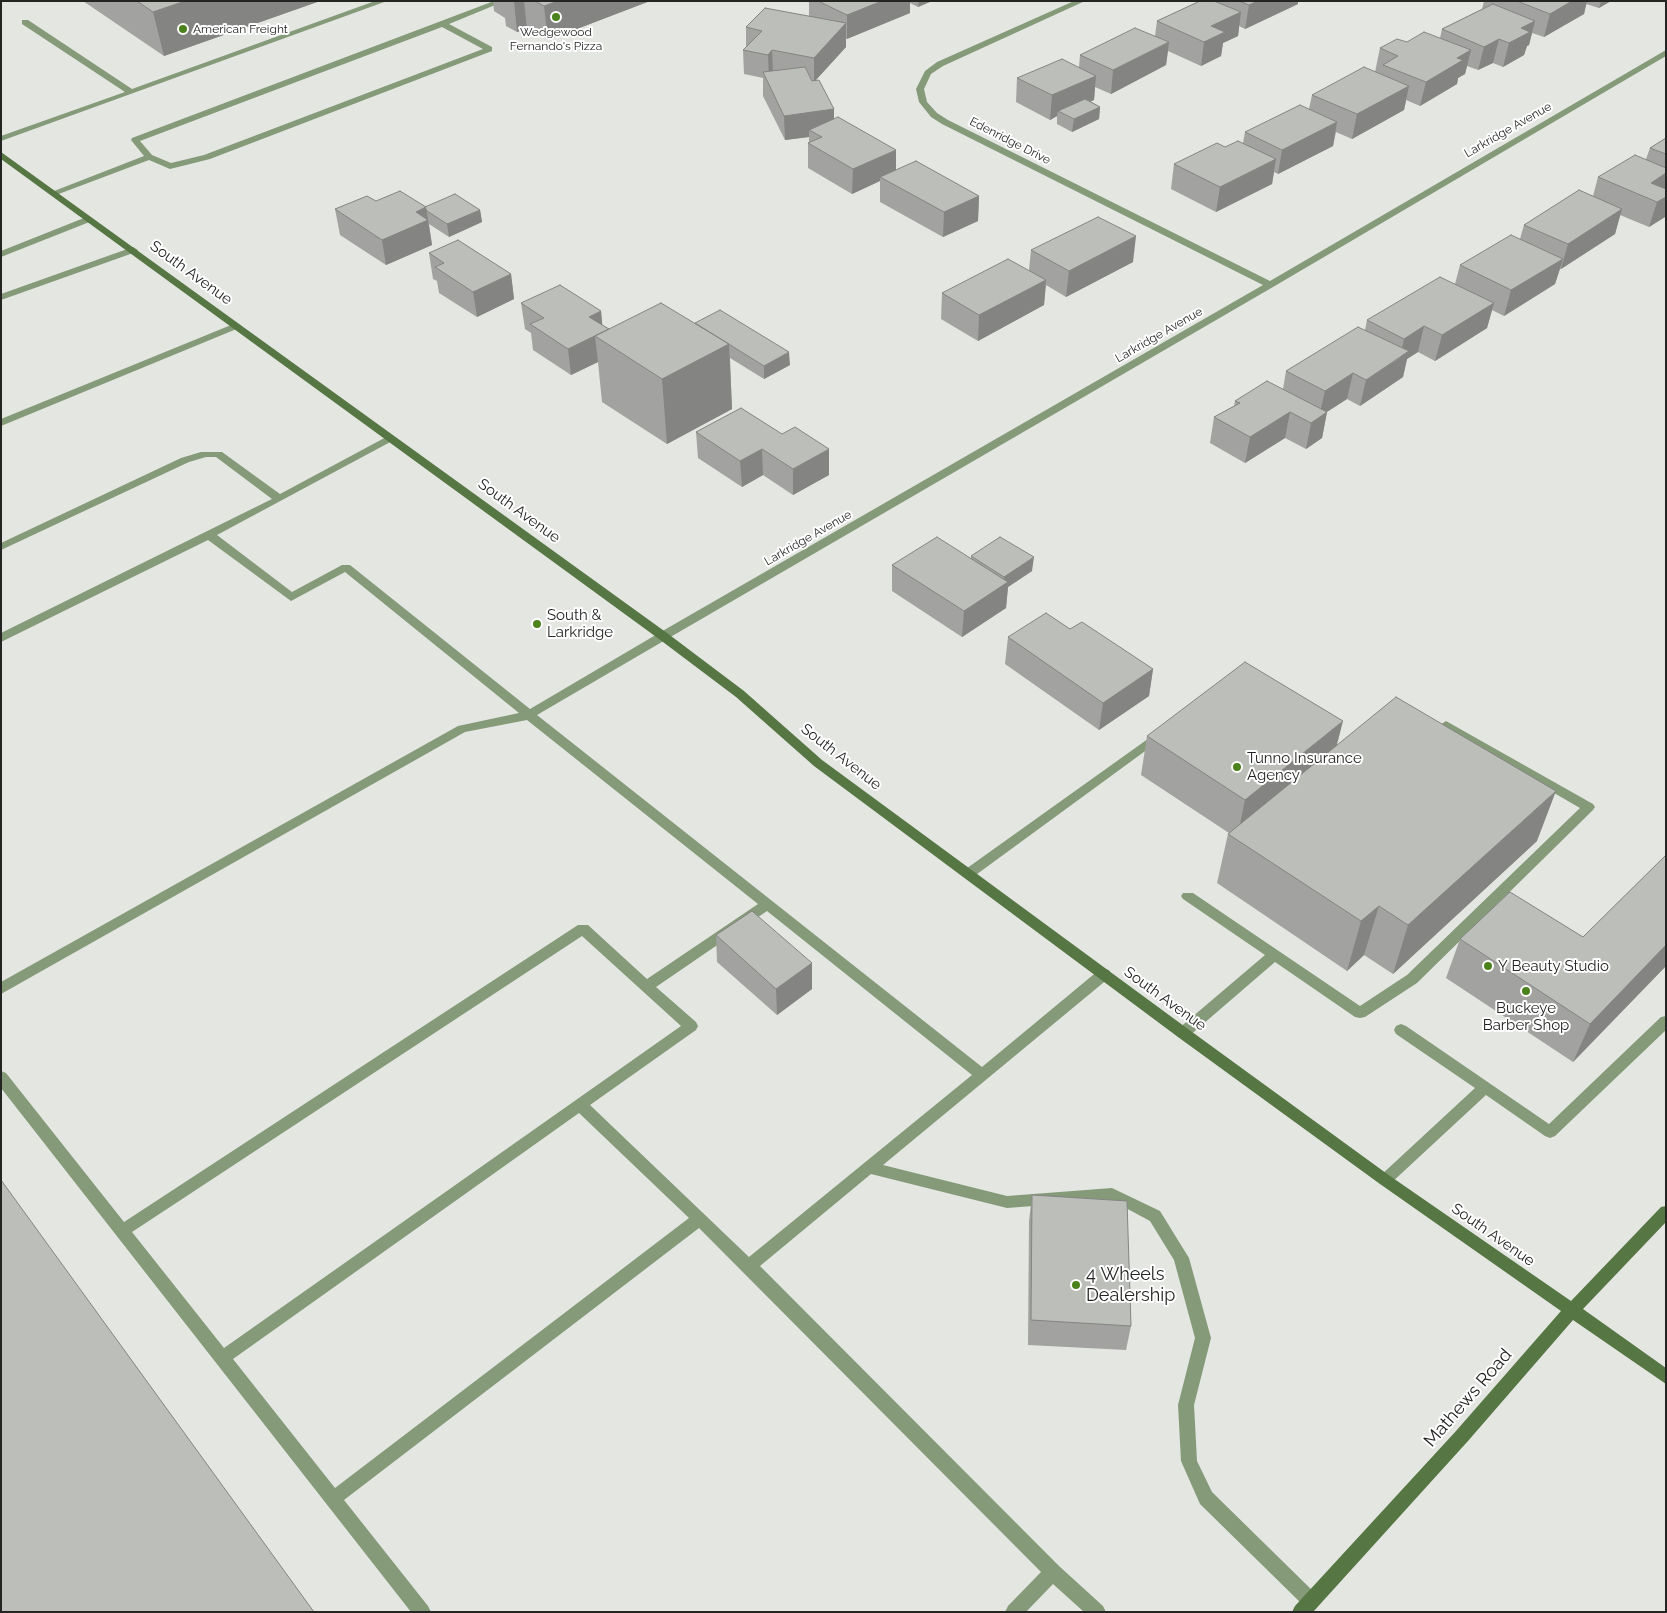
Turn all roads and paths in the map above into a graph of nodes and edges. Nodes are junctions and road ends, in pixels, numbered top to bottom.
1 (383, 1) edge
2 (501, 1) edge
3 (1081, 1) edge
4 (25, 22) dead end
5 (443, 24) junction
6 (1666, 52) edge
7 (131, 92) junction
8 (1, 139) edge
9 (1, 155) edge
10 (149, 157) junction
11 (53, 193) junction
12 (89, 219) junction
13 (132, 250) junction
14 (1, 254) edge
15 (1270, 285) junction
16 (1, 297) edge
17 (236, 326) junction
18 (1, 423) edge
19 (390, 438) junction
20 (279, 499) junction
21 (208, 536) junction
22 (1, 547) edge
23 (663, 636) junction
24 (1, 638) edge
25 (529, 714) junction
26 (1446, 725) edge
27 (1166, 730) edge
28 (968, 874) junction
29 (1188, 896) dead end
30 (768, 904) junction
31 (1274, 955) junction
32 (1104, 974) junction
33 (647, 986) junction
34 (1, 989) edge
35 (1666, 1021) edge
36 (1401, 1030) dead end
37 (1183, 1032) junction
38 (980, 1074) junction
39 (1, 1077) edge
40 (1485, 1088) junction
41 (580, 1105) junction
42 (868, 1167) junction
43 (1385, 1180) junction
44 (1666, 1212) edge
45 (698, 1220) junction
46 (122, 1231) junction
47 (749, 1266) junction
48 (1572, 1310) junction
49 (222, 1358) junction
50 (1666, 1377) edge
51 (333, 1499) junction
52 (1053, 1572) junction
53 (1306, 1607) edge
54 (422, 1612) edge
55 (1014, 1612) edge
56 (1096, 1612) edge

1 - 7 street
2 - 5 street
3 - 15 street, Edenridge Drive
4 - 7 street
5 - 10 street
5 - 10 street
6 - 15 street, Larkridge Avenue
7 - 8 street
9 - 11 main road, South Avenue
10 - 11 street
11 - 12 main road, South Avenue
12 - 13 main road, South Avenue
12 - 14 street
13 - 16 street
13 - 17 main road, South Avenue
15 - 23 street, Larkridge Avenue
17 - 18 street
17 - 19 main road, South Avenue
19 - 20 street
19 - 23 main road, South Avenue
20 - 21 street
20 - 22 street
21 - 24 street
21 - 25 street
23 - 25 street, Larkridge Avenue
23 - 28 main road, South Avenue
25 - 30 street
25 - 34 street, Larkridge Avenue
26 - 31 street
27 - 28 street
28 - 32 main road, South Avenue
29 - 31 street
30 - 33 street
30 - 38 street
31 - 37 street
32 - 37 main road, South Avenue
32 - 38 street
33 - 41 street
33 - 46 street
35 - 40 street
36 - 40 street
37 - 43 main road, South Avenue
38 - 42 street
39 - 46 street
40 - 43 street
41 - 45 street
41 - 49 street
42 - 47 street
42 - 53 street
43 - 48 main road, South Avenue
44 - 48 main road, Mathews Road
45 - 47 street
45 - 51 street
46 - 49 street
47 - 52 street
48 - 50 main road, South Avenue
48 - 53 main road, Mathews Road
49 - 51 street
51 - 54 street
52 - 55 street
52 - 56 street

